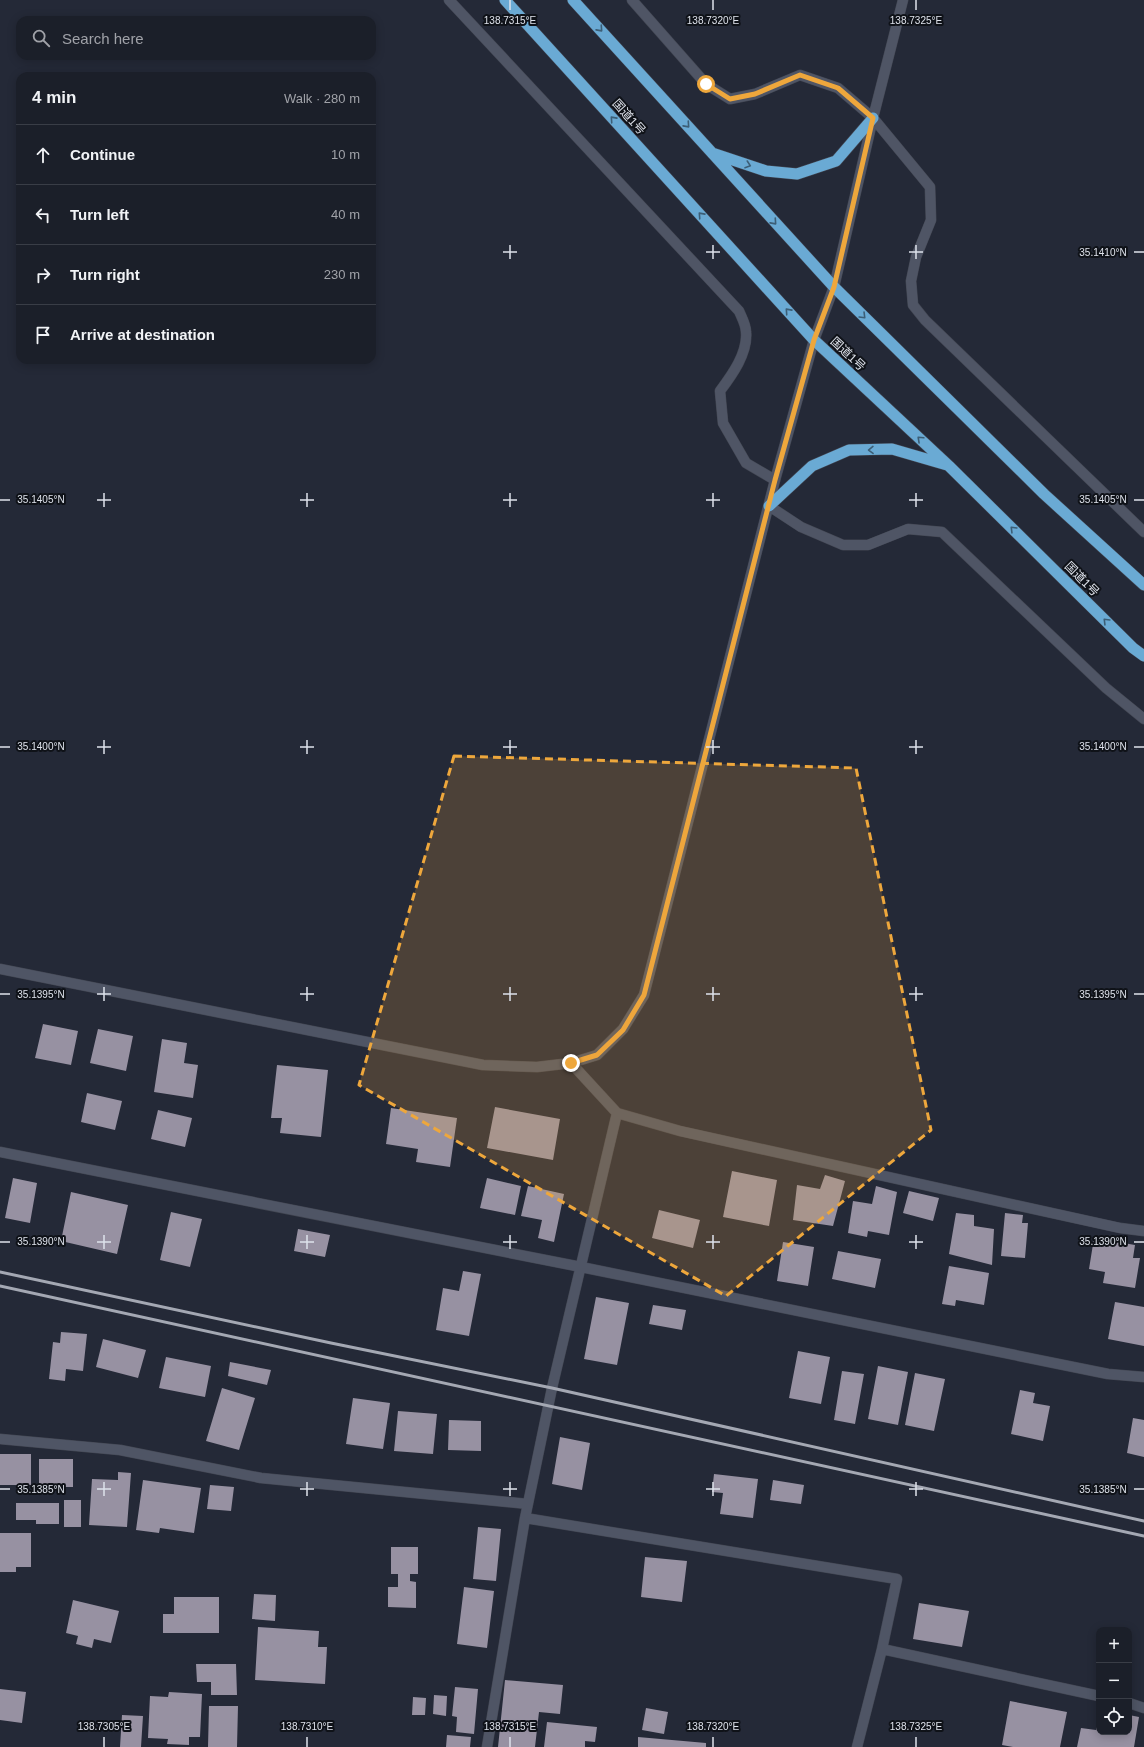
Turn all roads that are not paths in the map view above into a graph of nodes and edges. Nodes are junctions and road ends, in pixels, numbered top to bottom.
1 (449, 0) edge
2 (505, 0) edge
3 (574, 0) edge
4 (632, 0) edge
5 (903, 0) edge
6 (873, 118) junction
7 (711, 152) junction
8 (834, 287) junction
9 (814, 340) junction
10 (949, 466) junction
11 (775, 480) junction
12 (768, 506) junction
13 (1144, 532) edge
14 (1144, 585) edge
15 (1144, 656) edge
16 (1144, 719) edge
17 (0, 969) edge
18 (571, 1063) junction
19 (617, 1113) junction
20 (0, 1152) edge
21 (1144, 1231) edge
22 (581, 1267) junction
23 (1144, 1377) edge
24 (0, 1439) edge
25 (528, 1504) junction
26 (525, 1518) junction
27 (882, 1649) junction
28 (1096, 1695) edge
29 (1132, 1704) edge
30 (1144, 1708) edge
31 (487, 1747) edge
32 (858, 1747) edge

1 - 11 street
9 -> 2 highway, 国道1号
3 -> 7 highway
4 - 6 street
5 - 6 street
7 -> 6 highway
6 - 8 street
6 - 13 street
7 -> 8 highway
8 - 9 street
8 -> 14 highway
10 -> 9 highway, 国道1号
9 - 11 street
10 -> 12 highway
15 -> 10 highway, 国道1号
11 - 12 street
12 - 16 street
12 - 18 street
17 - 18 street
18 - 19 street
19 - 21 street
19 - 22 street
20 - 22 street
22 - 23 street
22 - 25 street
24 - 25 street
25 - 26 street
26 - 27 street
26 - 31 street
27 - 28 street
27 - 32 street
29 - 30 street

